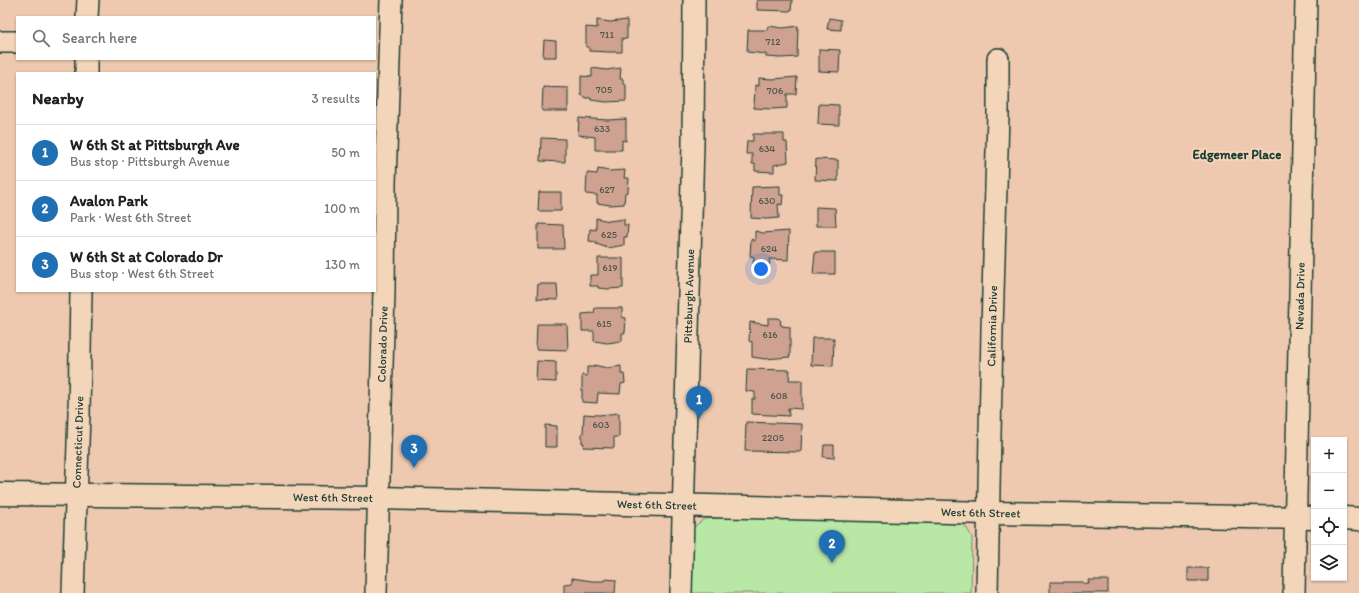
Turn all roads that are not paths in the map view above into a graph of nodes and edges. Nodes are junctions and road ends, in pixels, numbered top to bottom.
1 (88, 0) edge
2 (391, 0) edge
3 (694, 0) edge
4 (1306, 0) edge
5 (87, 16) edge
6 (0, 42) edge
7 (16, 42) edge
8 (998, 59) dead end
9 (86, 60) edge
10 (86, 72) edge
11 (81, 292) edge
12 (0, 494) edge
13 (75, 494) junction
14 (378, 498) junction
15 (683, 505) junction
16 (989, 513) junction
17 (1305, 518) edge
18 (1347, 518) edge
19 (1359, 519) edge
20 (73, 593) edge
21 (376, 593) edge
22 (681, 593) edge
23 (987, 593) edge
24 (1294, 593) edge

1 - 5 street
2 - 14 street, Colorado Drive
3 - 15 street, Pittsburgh Avenue
4 - 17 street, Nevada Drive
6 - 7 street
8 - 16 street, California Drive
9 - 10 street
11 - 13 street, Connecticut Drive
12 - 13 street, West 6th Street
13 - 14 street, West 6th Street
13 - 20 street, Connecticut Drive
14 - 15 street, West 6th Street
14 - 21 street, Colorado Drive
15 - 16 street, West 6th Street
15 - 22 street, Pittsburgh Avenue
16 - 17 street, West 6th Street
16 - 23 street, California Drive
17 - 24 street, Nevada Drive
18 - 19 street

